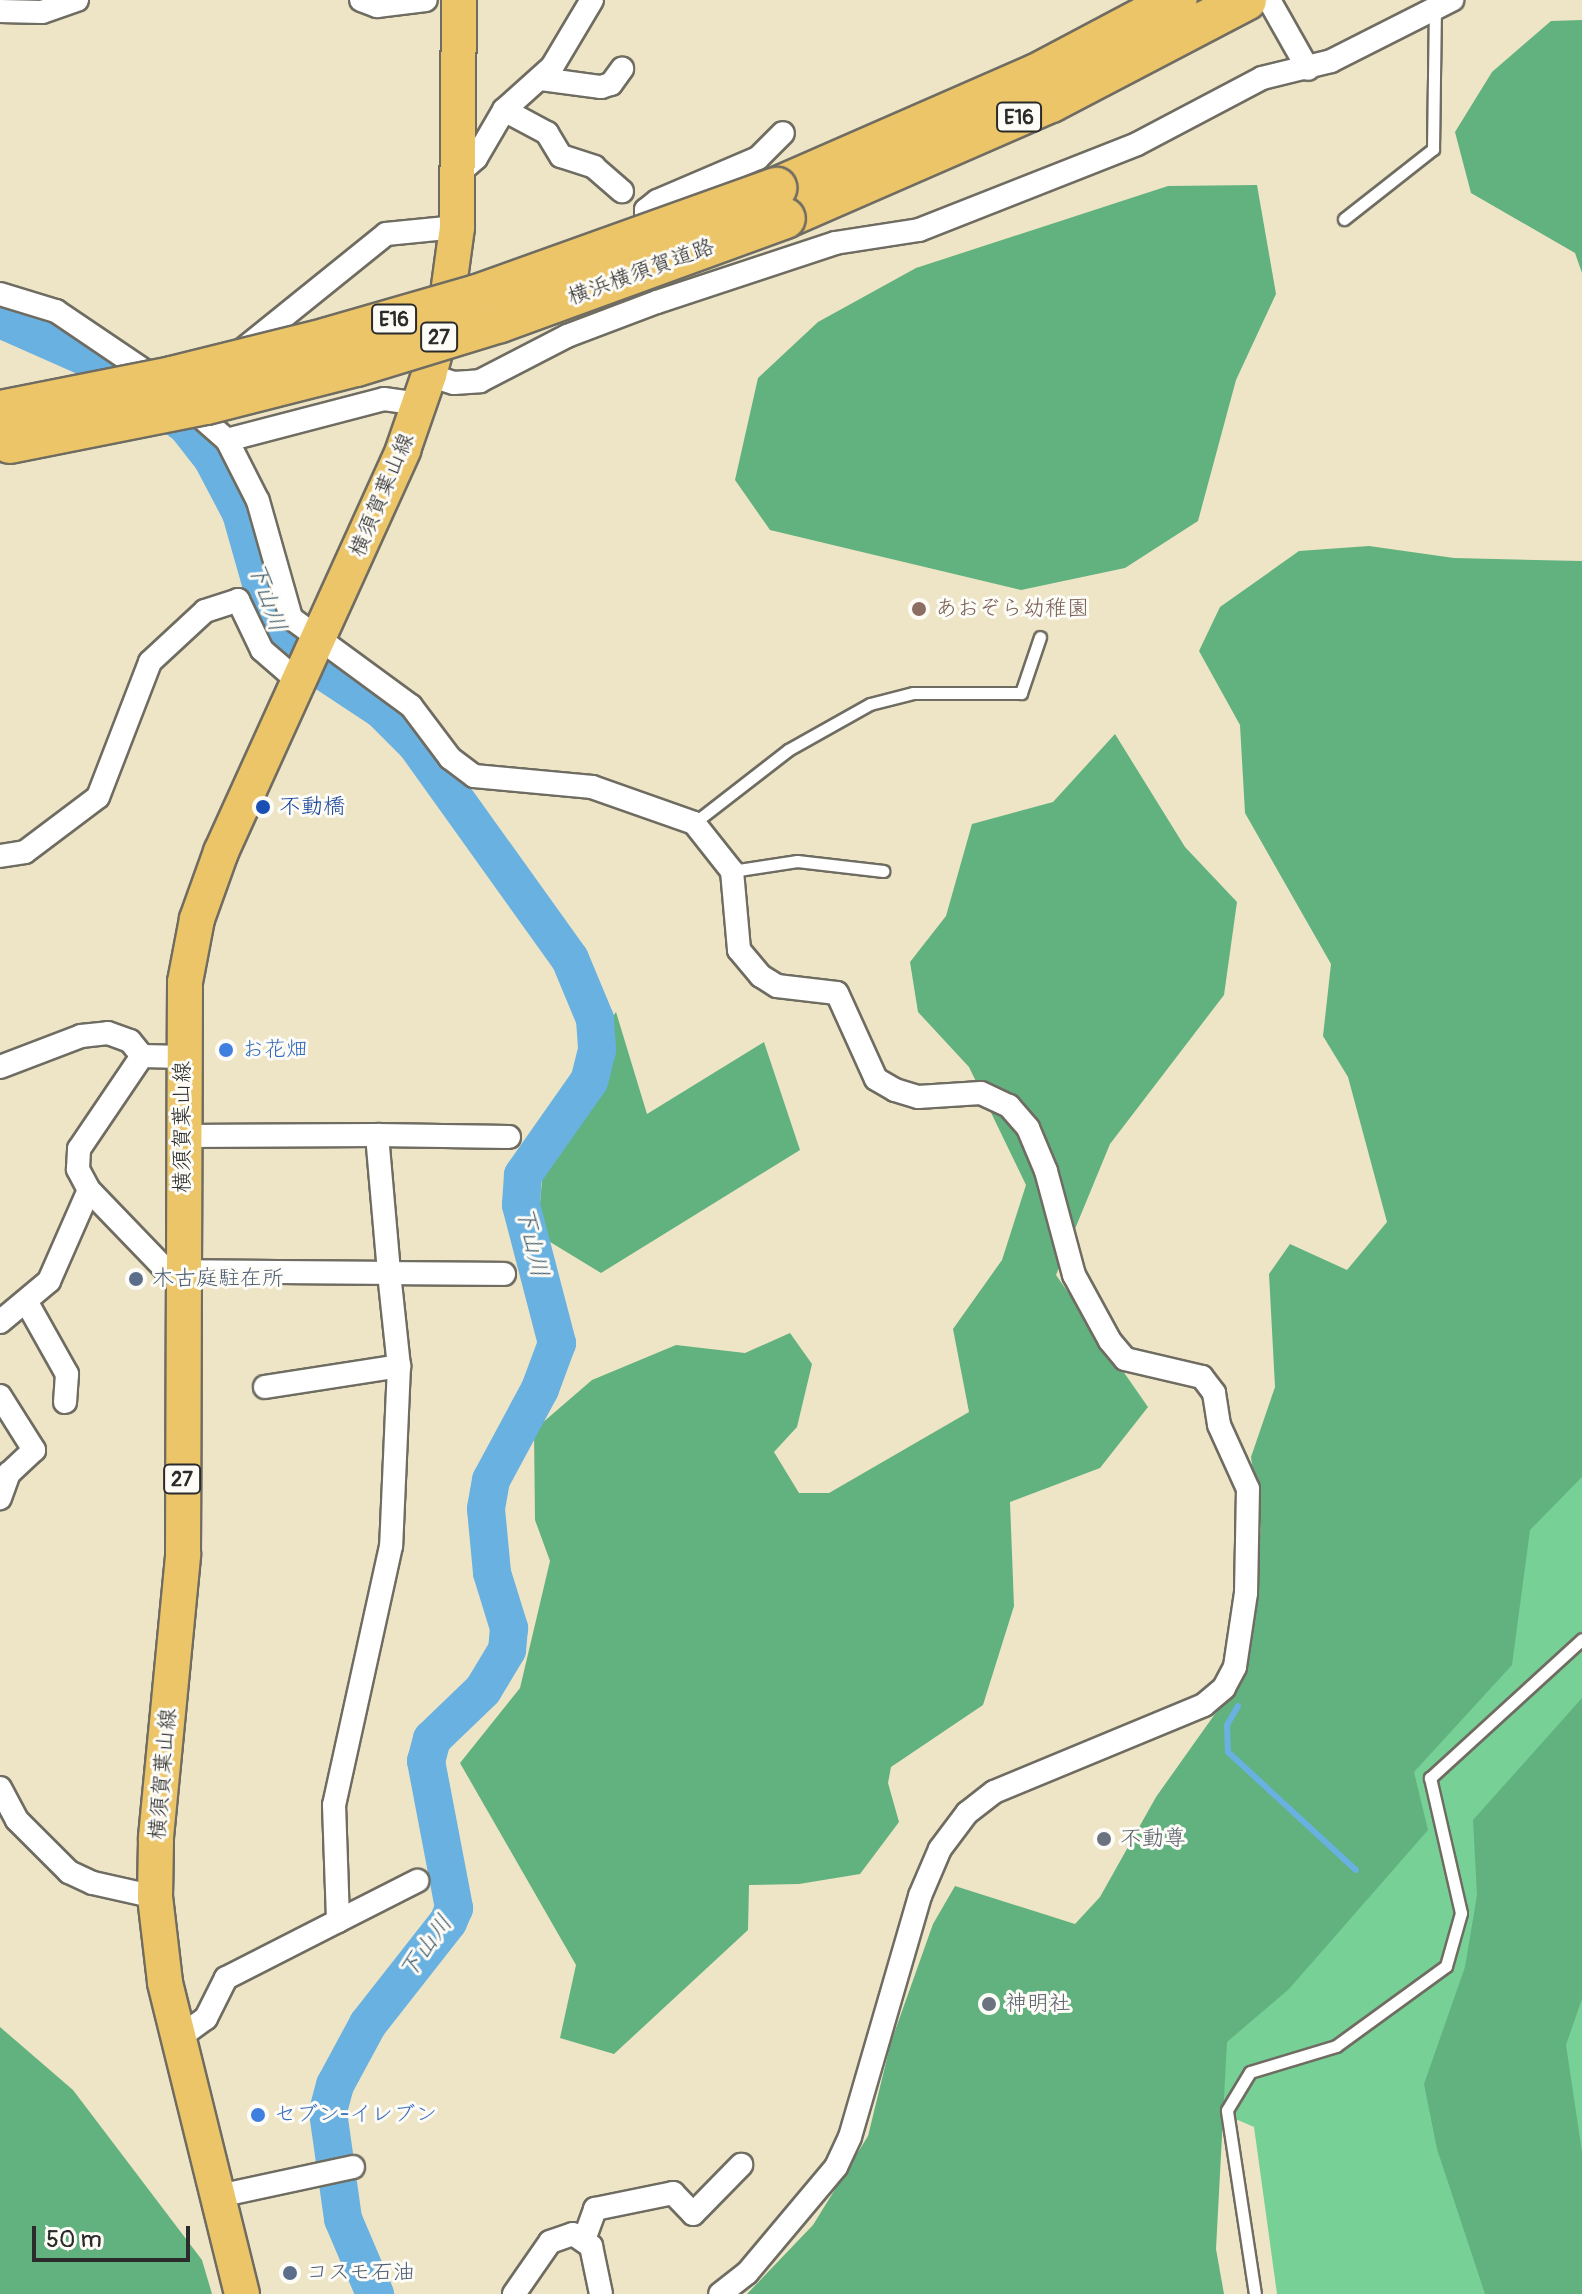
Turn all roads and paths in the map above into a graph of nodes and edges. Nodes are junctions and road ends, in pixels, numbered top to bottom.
1 (77, 0) edge
2 (361, 0) edge
3 (426, 0) edge
4 (459, 0) edge
5 (592, 0) edge
6 (1177, 0) edge
7 (1246, 0) edge
8 (1269, 0) edge
9 (1444, 6) edge
10 (0, 11) edge
11 (1304, 62) junction
12 (622, 69) dead end
13 (541, 79) junction
14 (504, 110) junction
15 (783, 133) dead end
16 (460, 172) junction
17 (622, 191) dead end
18 (781, 203) junction
19 (1344, 219) dead end
20 (457, 227) junction
21 (0, 294) edge
22 (657, 302) junction
23 (424, 390) junction
24 (181, 399) junction
25 (3, 433) edge
26 (227, 440) junction
27 (1040, 637) dead end
28 (307, 662) junction
29 (694, 823) junction
30 (0, 856) edge
31 (732, 871) junction
32 (883, 871) dead end
33 (142, 1056) junction
34 (183, 1057) junction
35 (0, 1067) edge
36 (377, 1135) junction
37 (182, 1136) junction
38 (509, 1137) dead end
39 (89, 1190) junction
40 (182, 1273) junction
41 (389, 1273) junction
42 (504, 1274) dead end
43 (26, 1301) junction
44 (0, 1322) edge
45 (399, 1366) junction
46 (265, 1387) dead end
47 (0, 1396) edge
48 (65, 1402) dead end
49 (0, 1498) edge
50 (1582, 1639) edge
51 (0, 1788) edge
52 (417, 1881) dead end
53 (155, 1897) junction
54 (338, 1921) junction
55 (178, 2038) junction
56 (741, 2165) dead end
57 (338, 2170) dead end
58 (219, 2196) junction
59 (585, 2237) junction
60 (242, 2294) edge
61 (514, 2294) edge
62 (601, 2294) edge
63 (720, 2294) edge
64 (1255, 2294) edge

1 - 10 street
2 - 3 street
4 - 16 main road, 横須賀葉山線 / 27
5 - 13 street
6 - 18 highway, 横浜横須賀道路 / E16
7 - 18 highway, 横浜横須賀道路 / E16
8 - 11 street
9 - 11 street
9 - 19 lane
11 - 22 street
12 - 13 street
13 - 14 street
14 - 16 street
14 - 17 street
15 - 22 street
16 - 20 main road, 横須賀葉山線 / 27
18 - 25 highway, 横浜横須賀道路 / E16, bridge
20 - 23 main road, 横須賀葉山線 / 27
20 - 24 street
21 - 24 street
22 - 23 street
23 - 26 street
23 - 28 main road, 横須賀葉山線 / 27
24 - 26 street
26 - 28 street
27 - 29 lane
28 - 29 street
28 - 30 street
28 - 34 main road, 横須賀葉山線 / 27
29 - 31 street
31 - 32 lane
31 - 63 street
33 - 34 street
33 - 35 street
33 - 39 street
34 - 37 main road, 横須賀葉山線 / 27
36 - 37 street
36 - 38 street
36 - 41 street
37 - 40 main road, 横須賀葉山線 / 27
39 - 40 street
39 - 43 street
40 - 41 street
40 - 53 main road, 横須賀葉山線 / 27
41 - 42 street
41 - 45 street
43 - 44 street
43 - 48 street
45 - 46 street
45 - 54 street
47 - 49 street
50 - 64 lane
51 - 53 street
52 - 54 street
53 - 55 main road, 横須賀葉山線 / 27
54 - 55 street
55 - 58 main road, 横須賀葉山線 / 27
56 - 59 street
57 - 58 street
58 - 60 main road, 横須賀葉山線 / 27
59 - 61 street
59 - 62 street

